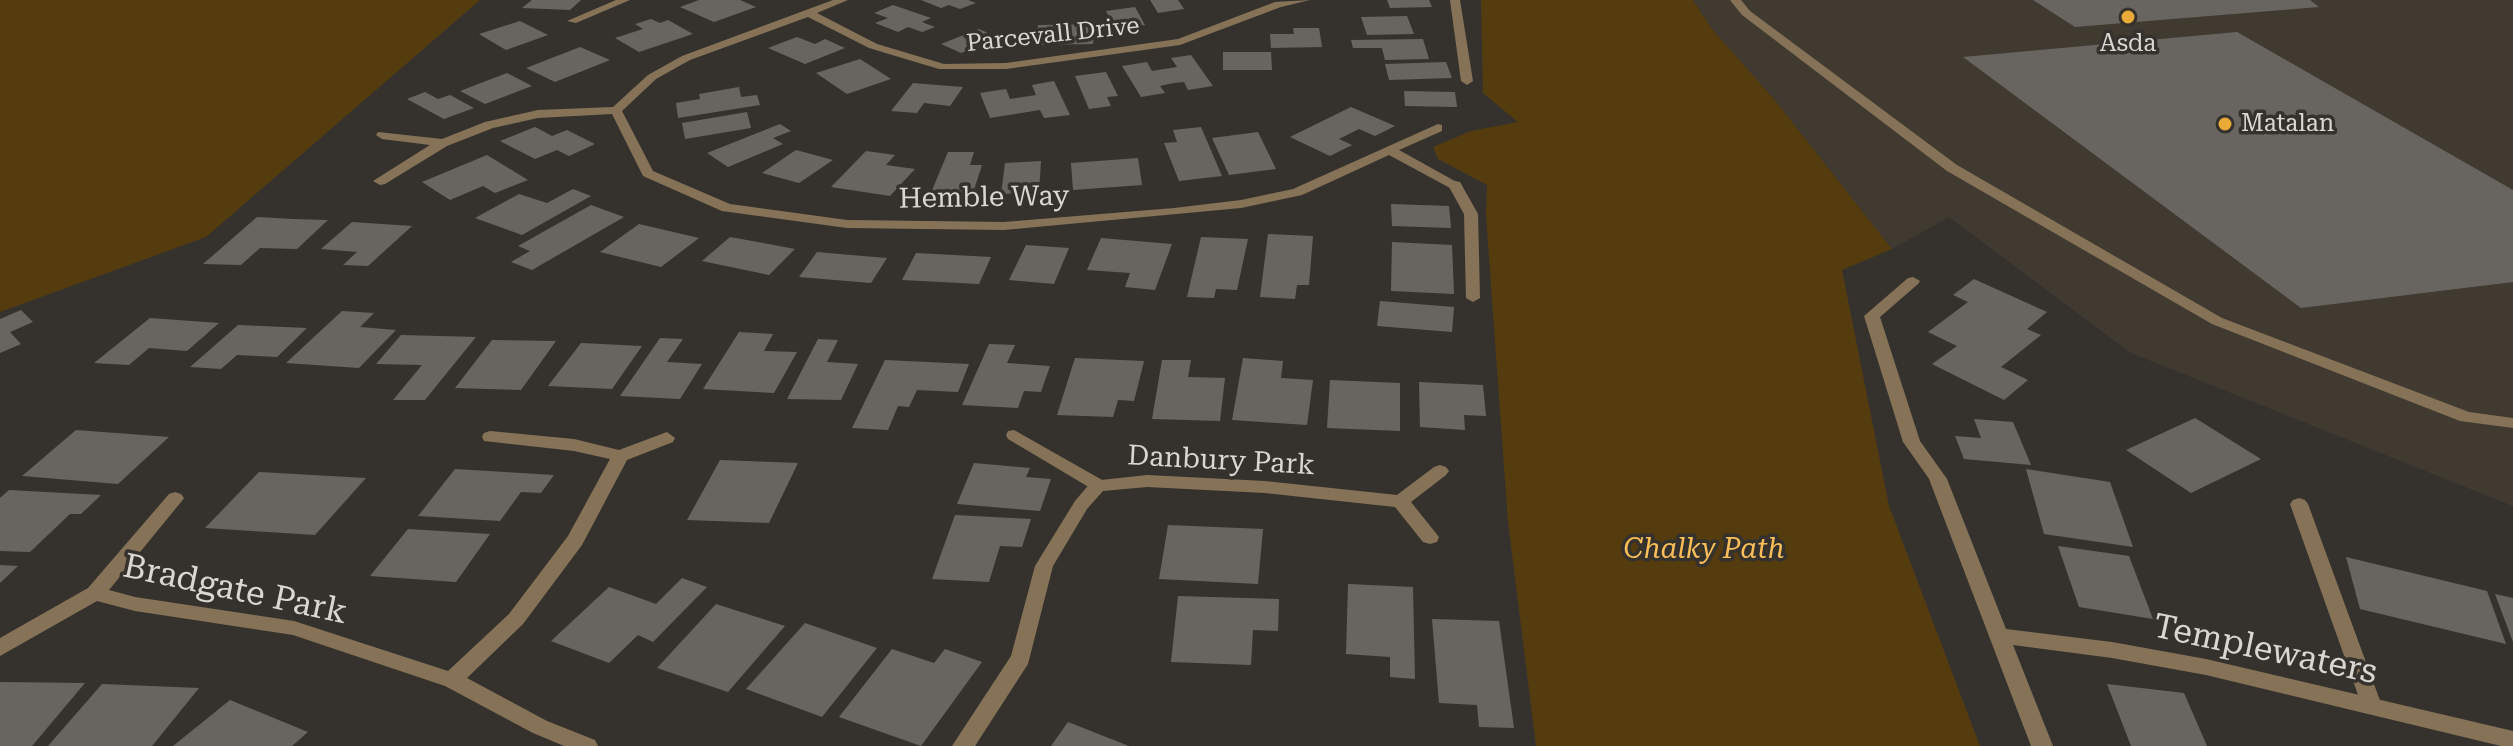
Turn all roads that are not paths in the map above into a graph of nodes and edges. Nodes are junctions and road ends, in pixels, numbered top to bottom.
1 (625, 0) edge
2 (843, 0) edge
3 (1305, 0) edge
4 (1455, 0) edge
5 (1735, 0) edge
6 (809, 13) junction
7 (572, 21) dead end
8 (1467, 81) dead end
9 (616, 110) junction
10 (1438, 128) dead end
11 (382, 135) dead end
12 (443, 143) junction
13 (1389, 150) junction
14 (380, 181) dead end
15 (1913, 281) dead end
16 (1473, 298) dead end
17 (2513, 423) edge
18 (1014, 435) dead end
19 (490, 437) dead end
20 (667, 438) dead end
21 (620, 456) junction
22 (1440, 471) dead end
23 (1098, 485) junction
24 (175, 498) dead end
25 (1400, 501) junction
26 (2299, 504) dead end
27 (1430, 537) dead end
28 (95, 593) junction
29 (2000, 636) junction
30 (0, 648) edge
31 (452, 680) junction
32 (2372, 706) junction
33 (2513, 740) edge
34 (587, 746) edge
35 (963, 746) edge
36 (2042, 746) edge

1 - 7 street
2 - 6 street
3 - 6 street, Parcevall Drive
4 - 8 street
5 - 17 street
6 - 9 street
9 - 12 street
9 - 13 street, Hemble Way
10 - 13 street, Hemble Way
11 - 12 street
12 - 14 street
13 - 16 street
15 - 29 street
18 - 23 street
19 - 21 street
20 - 21 street
21 - 31 street
22 - 25 street
23 - 25 street, Danbury Park
23 - 35 street, Danbury Park
24 - 28 street, Bradgate Park
25 - 27 street
26 - 32 street
28 - 30 street, Bradgate Park
28 - 31 street, Bradgate Park
29 - 32 street, Templewaters
29 - 36 street
31 - 34 street, Bradgate Park
32 - 33 street, Templewaters

